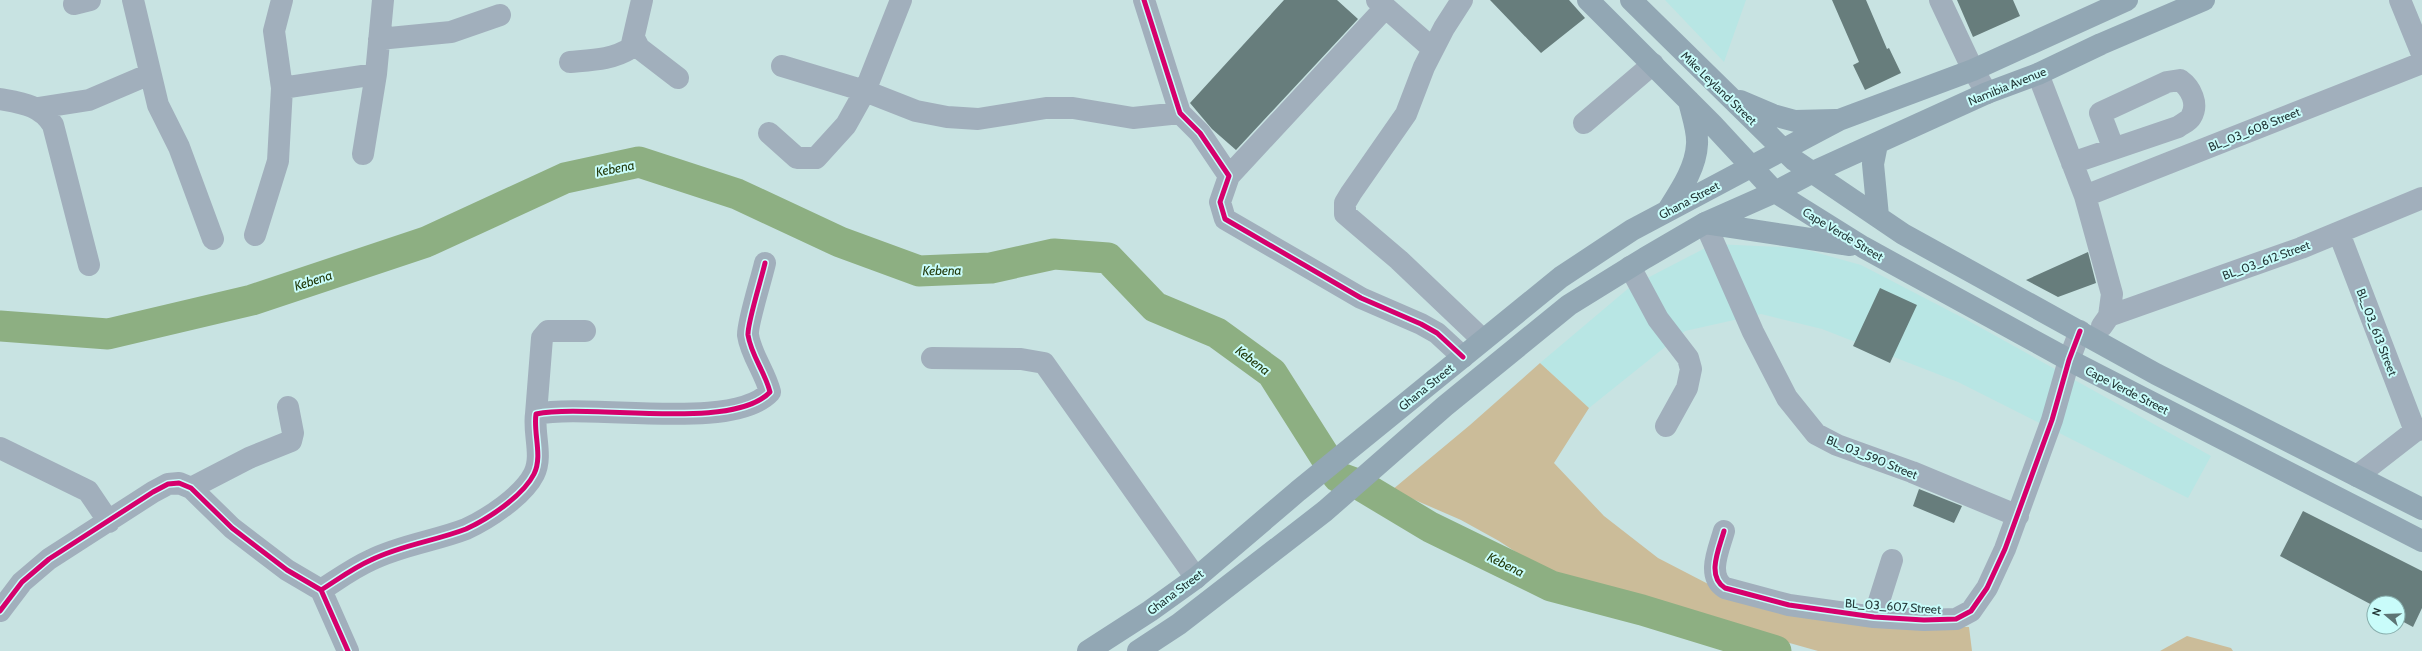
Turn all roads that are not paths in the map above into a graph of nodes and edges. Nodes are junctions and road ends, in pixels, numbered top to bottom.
1 (133, 0) edge
2 (282, 0) edge
3 (383, 0) edge
4 (642, 0) edge
5 (901, 0) edge
6 (1144, 0) edge
7 (1462, 0) edge
8 (1588, 0) edge
9 (1940, 0) edge
10 (2127, 0) edge
11 (2204, 0) edge
12 (2400, 0) edge
13 (1633, 1) edge
14 (1381, 4) edge
15 (2100, 6) edge
16 (500, 15) dead end
17 (634, 38) junction
18 (379, 39) junction
19 (1433, 49) junction
20 (2422, 54) edge
21 (570, 62) dead end
22 (2422, 63) edge
23 (1653, 64) junction
24 (782, 66) dead end
25 (1973, 70) junction
26 (150, 74) junction
27 (376, 74) junction
28 (2038, 74) junction
29 (678, 78) dead end
30 (282, 88) junction
31 (865, 91) junction
32 (1987, 93) junction
33 (1727, 95) junction
34 (0, 99) edge
35 (1689, 101) junction
36 (38, 108) junction
37 (1180, 113) junction
38 (1839, 120) junction
39 (1584, 123) dead end
40 (770, 133) dead end
41 (1877, 144) junction
42 (2113, 147) dead end
43 (1783, 150) junction
44 (363, 154) dead end
45 (2072, 162) junction
46 (1751, 168) junction
47 (1811, 173) junction
48 (1229, 176) junction
49 (1775, 192) junction
50 (2085, 196) junction
51 (2422, 198) edge
52 (1668, 211) junction
53 (1878, 216) junction
54 (1705, 223) junction
55 (2338, 233) junction
56 (255, 235) dead end
57 (212, 239) dead end
58 (1862, 247) junction
59 (766, 263) dead end
60 (89, 265) dead end
61 (1630, 267) junction
62 (2109, 316) junction
63 (585, 331) dead end
64 (2087, 335) junction
65 (1483, 340) junction
66 (1463, 357) junction
67 (932, 358) dead end
68 (2069, 360) junction
69 (288, 407) dead end
70 (536, 414) junction
71 (1666, 426) dead end
72 (2419, 430) edge
73 (0, 448) edge
74 (2356, 476) junction
75 (191, 488) junction
76 (2422, 509) edge
77 (2018, 516) junction
78 (109, 522) junction
79 (1724, 532) dead end
80 (1251, 533) junction
81 (2422, 541) edge
82 (1268, 554) junction
83 (1892, 560) dead end
84 (1196, 578) junction
85 (321, 590) junction
86 (0, 611) edge
87 (1874, 617) junction
88 (348, 651) edge
89 (1088, 651) edge
90 (1138, 651) edge

1 - 26 street
2 - 30 street
3 - 18 street
4 - 17 street
5 - 31 street
6 - 37 street
7 - 19 street
8 - 23 main road
9 - 25 street
10 - 15 main road
11 - 28 main road, Namibia Avenue
12 - 20 street
13 - 33 main road, Mike Leyland Street
14 - 19 street
14 - 48 street
15 - 25 main road
16 - 18 street
17 - 21 street
17 - 29 street
18 - 27 street
19 - 65 street
22 - 50 street, BL_03_608 Street
23 - 35 main road
23 - 39 street
24 - 31 street
25 - 32 street
25 - 38 main road
26 - 36 street
26 - 57 street
27 - 30 street
27 - 44 street
28 - 32 main road, Namibia Avenue
28 - 45 street
30 - 56 street
31 - 37 street
31 - 40 street
32 - 41 main road, Namibia Avenue
33 - 38 main road
33 - 43 main road, Mike Leyland Street
34 - 36 street
35 - 46 main road
35 - 52 main road
36 - 60 street
37 - 48 street
38 - 43 main road
41 - 47 main road, Namibia Avenue
41 - 53 main road
42 - 45 street
43 - 46 main road, Ghana Street
43 - 47 main road, Mike Leyland Street
45 - 50 street
46 - 49 main road, Cape Verde Street
46 - 52 main road, Ghana Street
47 - 49 main road
47 - 53 main road
48 - 66 street
49 - 54 main road
49 - 58 main road, Cape Verde Street
50 - 62 street
51 - 55 street, BL_03_612 Street
52 - 65 main road, Ghana Street
53 - 64 main road
54 - 58 main road
54 - 61 main road
54 - 77 street, BL_03_590 Street
55 - 62 street, BL_03_612 Street
55 - 72 street, BL_03_613 Street
58 - 68 main road, Cape Verde Street
59 - 70 street
61 - 71 street
61 - 82 main road
62 - 64 street, BL_03_607 Street
63 - 70 street
64 - 68 street, BL_03_607 Street
64 - 74 main road
65 - 66 main road, Ghana Street
66 - 80 main road, Ghana Street
67 - 84 street
68 - 77 street, BL_03_607 Street
68 - 81 main road, Cape Verde Street
69 - 75 street
70 - 85 street
72 - 74 street
73 - 78 street
74 - 76 main road
75 - 78 street
75 - 85 street
77 - 87 street, BL_03_607 Street
78 - 86 street
79 - 87 street, BL_03_607 Street
80 - 82 main road
80 - 84 main road, Ghana Street
82 - 90 main road
83 - 87 street
84 - 89 main road, Ghana Street
85 - 88 street

